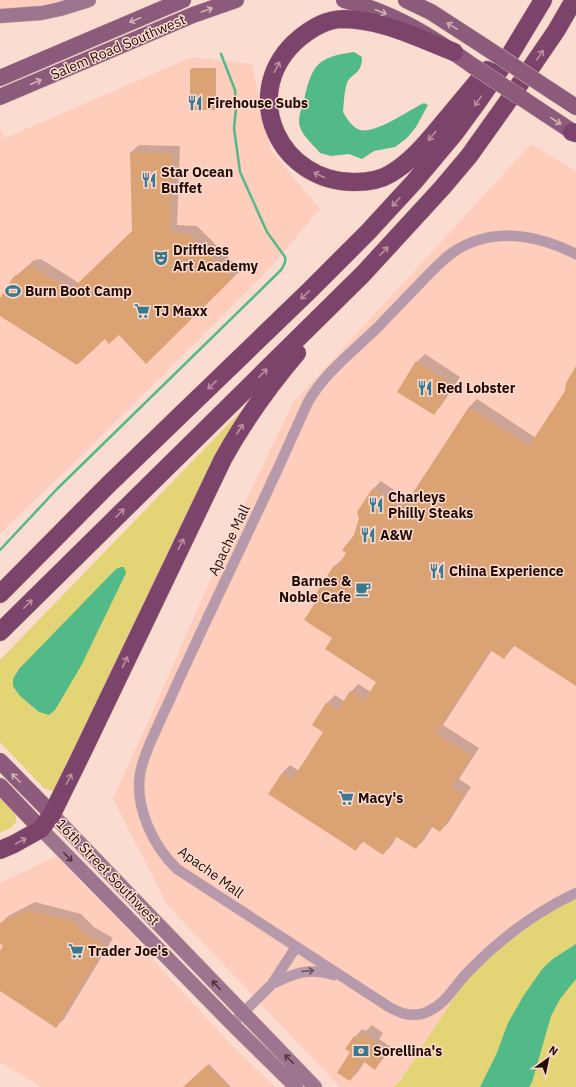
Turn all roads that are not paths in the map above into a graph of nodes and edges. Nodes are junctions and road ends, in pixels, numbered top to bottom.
1 (89, 0) edge
2 (183, 0) edge
3 (236, 0) edge
4 (344, 0) edge
5 (406, 0) edge
6 (574, 0) edge
7 (540, 5) edge
8 (0, 16) edge
9 (454, 52) junction
10 (0, 78) edge
11 (0, 97) edge
12 (576, 107) edge
13 (575, 133) edge
14 (576, 254) edge
15 (363, 274) junction
16 (0, 594) edge
17 (0, 632) edge
18 (0, 762) edge
19 (0, 786) edge
20 (52, 814) junction
21 (40, 829) junction
22 (0, 850) edge
23 (576, 893) edge
24 (296, 948) junction
25 (345, 979) junction
26 (272, 984) junction
27 (243, 1013) junction
28 (232, 1024) junction
29 (296, 1087) edge
30 (315, 1087) edge

1 - 8 main road
2 -> 10 main road, Salem Road Southwest
11 -> 3 main road, Salem Road Southwest
4 -> 9 main road
12 -> 5 main road, bridge
15 -> 6 highway
7 -> 9 highway
7 -> 16 highway
9 -> 13 main road, bridge
14 - 24 street, Apache Mall
17 -> 15 highway
20 -> 15 highway
20 -> 18 main road, 16th Street Southwest
19 - 21 main road, 16th Street Southwest
20 - 21 highway
27 -> 20 main road, 16th Street Southwest
22 -> 21 highway
21 -> 28 main road, 16th Street Southwest
23 - 25 street
24 - 25 street, Apache Mall
24 - 26 street
26 -> 25 street
26 - 27 street
27 - 28 street
30 -> 27 main road, 16th Street Southwest
28 - 29 main road, 16th Street Southwest

